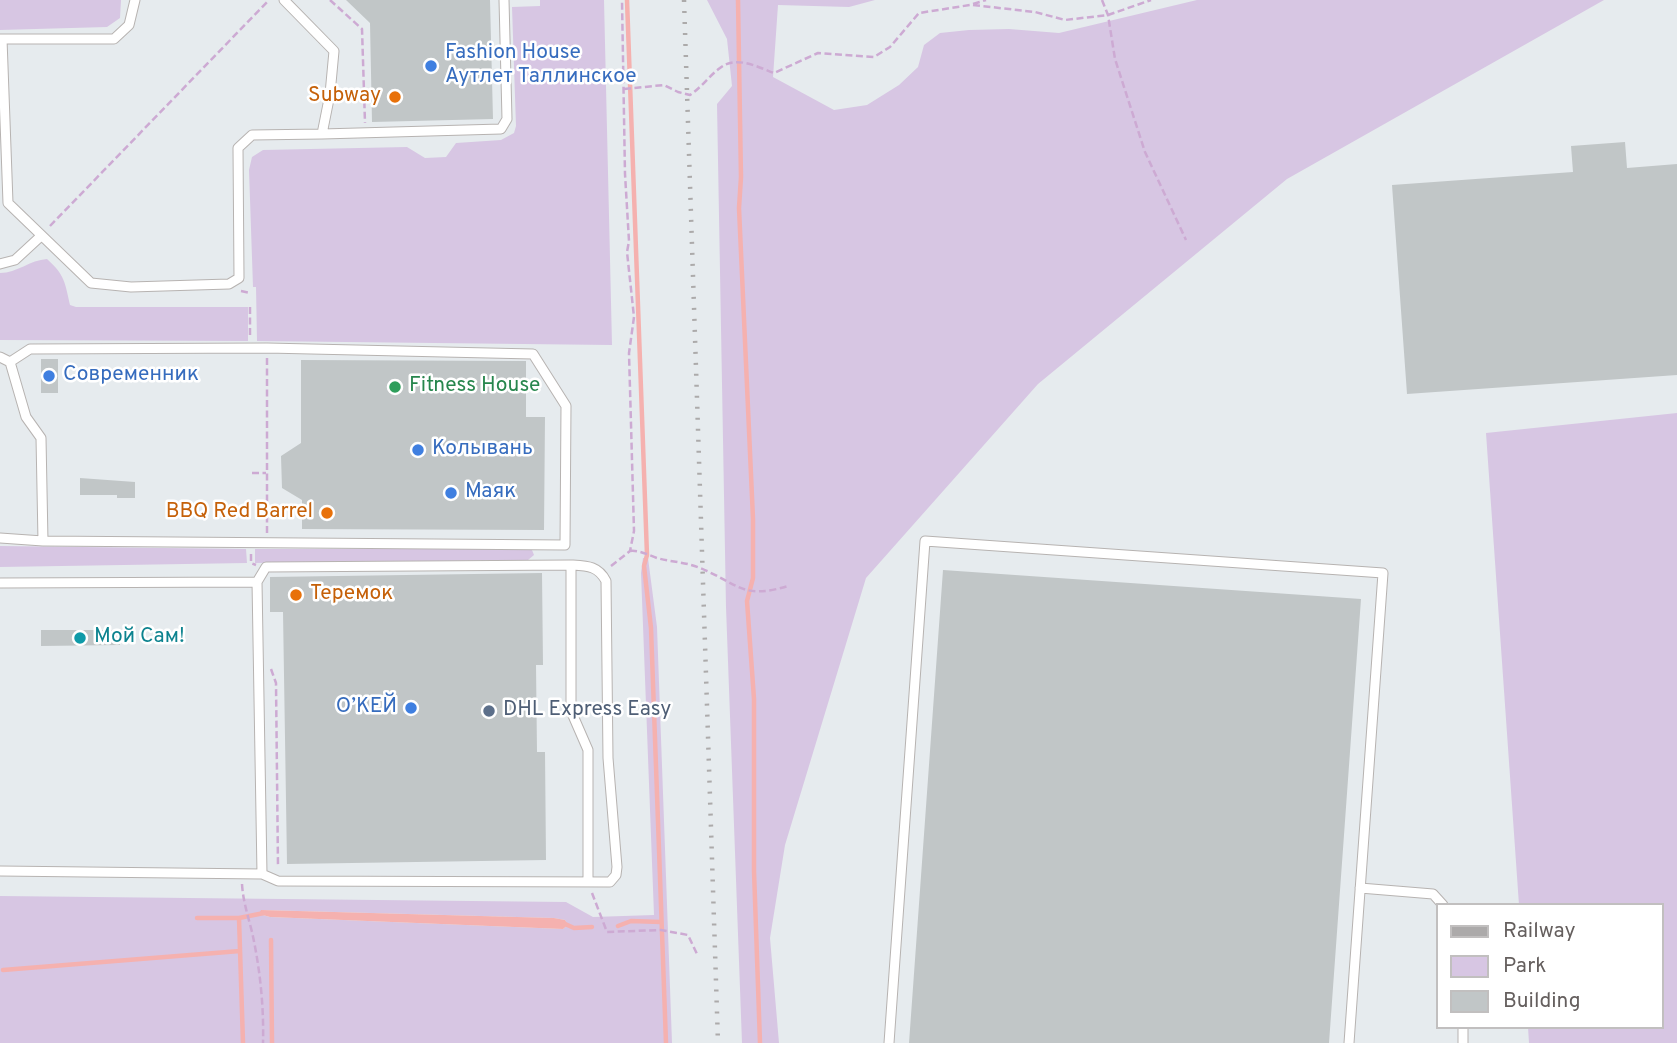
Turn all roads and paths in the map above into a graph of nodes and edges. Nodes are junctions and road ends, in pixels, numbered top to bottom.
1 (135, 0) edge
2 (269, 0) edge
3 (284, 0) edge
4 (330, 0) edge
5 (504, 0) edge
6 (622, 0) edge
7 (986, 0) edge
8 (1102, 0) edge
9 (1151, 0) edge
10 (971, 5) junction
11 (1108, 15) junction
12 (1, 39) edge
13 (623, 89) junction
14 (322, 134) junction
15 (365, 134) junction
16 (41, 236) junction
17 (1186, 240) dead end
18 (0, 264) edge
19 (250, 304) dead end
20 (267, 348) junction
21 (253, 349) junction
22 (0, 357) edge
23 (10, 362) junction
24 (251, 473) dead end
25 (267, 473) junction
26 (0, 538) edge
27 (43, 541) junction
28 (267, 542) junction
29 (251, 543) junction
30 (630, 551) junction
31 (571, 565) junction
32 (612, 566) dead end
33 (266, 567) junction
34 (257, 582) junction
35 (0, 583) edge
36 (788, 586) dead end
37 (271, 670) dead end
38 (0, 871) edge
39 (262, 874) junction
40 (278, 881) junction
41 (588, 882) junction
42 (1360, 888) junction
43 (243, 889) dead end
44 (1441, 903) edge
45 (697, 954) dead end
46 (263, 1043) edge
47 (889, 1043) edge
48 (1349, 1043) edge

1 - 12 lane
2 - 16 path
3 - 14 lane
4 - 15 path
5 - 15 lane
6 - 13 path
7 - 10 path
8 - 11 path
9 - 11 path
10 - 11 path
10 - 13 path
11 - 17 path
12 - 16 lane
13 - 30 path
14 - 15 lane
14 - 16 lane
16 - 18 lane
19 - 21 path
20 - 21 lane
20 - 25 path
20 - 28 lane
21 - 23 lane
22 - 23 lane
23 - 27 lane
24 - 25 path
25 - 28 path
26 - 27 lane
27 - 29 lane
28 - 29 lane
29 - 33 path
30 - 32 path
30 - 36 path
31 - 33 lane
31 - 41 lane
31 - 41 lane
33 - 34 lane
34 - 35 lane
34 - 39 lane
37 - 40 path
38 - 39 lane
39 - 40 lane
40 - 41 lane
41 - 45 path
42 - 44 lane
42 - 47 lane
42 - 48 lane
43 - 46 path

